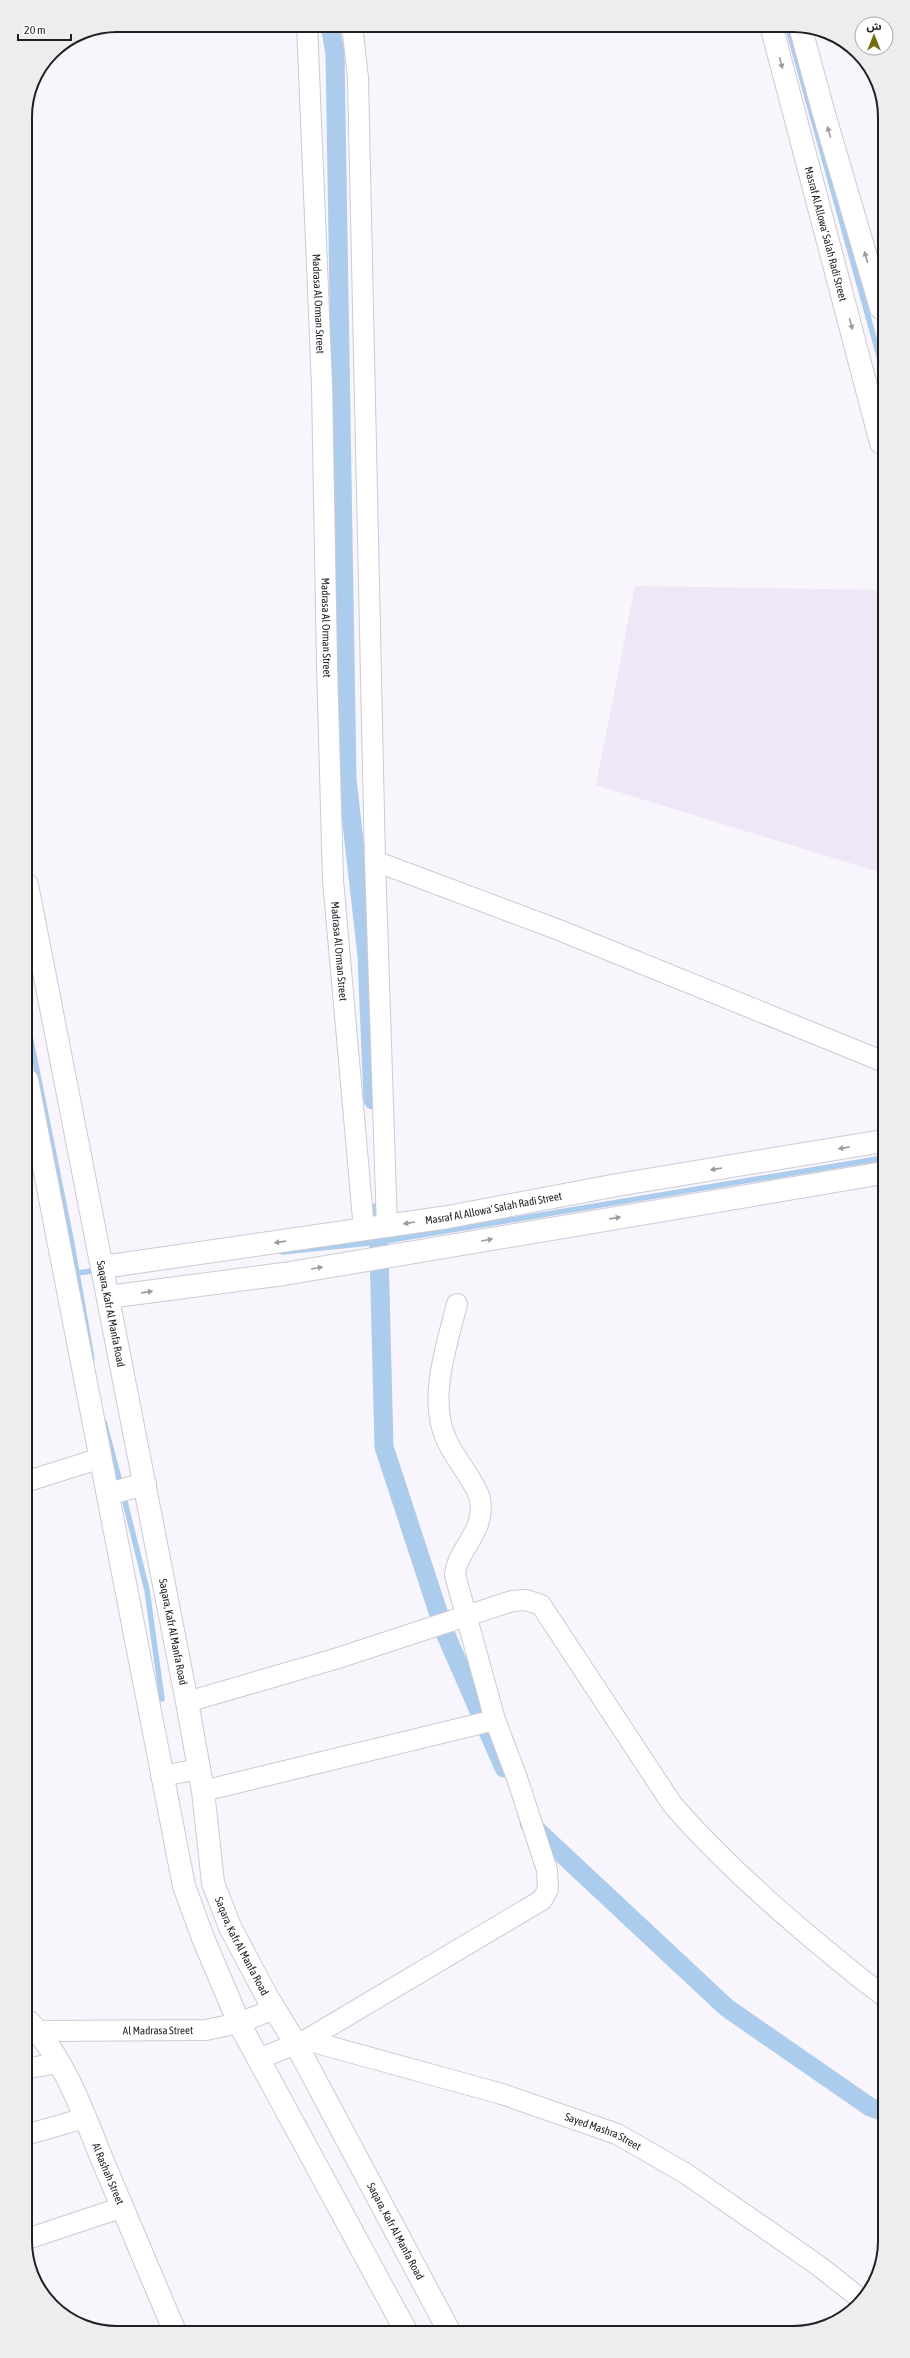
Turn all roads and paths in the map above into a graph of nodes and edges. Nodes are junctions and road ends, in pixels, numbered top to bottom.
1 (307, 32) edge
2 (353, 32) edge
3 (773, 32) edge
4 (802, 33) edge
5 (878, 298) edge
6 (878, 432) edge
7 (375, 861) junction
8 (32, 932) edge
9 (878, 1059) edge
10 (32, 1106) edge
11 (878, 1142) edge
12 (878, 1174) edge
13 (580, 1192) junction
14 (448, 1217) junction
15 (588, 1222) junction
16 (387, 1226) junction
17 (364, 1230) junction
18 (455, 1246) junction
19 (366, 1260) junction
20 (103, 1267) junction
21 (108, 1297) junction
22 (457, 1304) dead end
23 (101, 1458) junction
24 (32, 1480) edge
25 (127, 1489) junction
26 (466, 1617) junction
27 (187, 1702) junction
28 (495, 1720) junction
29 (196, 1769) junction
30 (165, 1776) junction
31 (203, 1791) junction
32 (878, 1992) edge
33 (274, 2009) junction
34 (239, 2023) junction
35 (34, 2026) edge
36 (301, 2042) junction
37 (258, 2059) junction
38 (59, 2063) junction
39 (32, 2068) edge
40 (85, 2118) junction
41 (32, 2133) edge
42 (123, 2207) junction
43 (32, 2237) edge
44 (858, 2296) edge
45 (173, 2326) edge
46 (403, 2326) edge
47 (446, 2326) edge

1 - 17 street, Madrasa Al Orman Street
2 - 7 street
3 -> 6 street, Masraf Al Allowa' Salah Radi Street
5 -> 4 street
7 - 9 street
7 - 16 street
8 - 20 street, Saqara, Kafr Al Manfa Road
10 - 23 street, Saqara, Kafr Al Manfa Road
11 -> 13 street, Masraf Al Allowa' Salah Radi Street
15 -> 12 street
13 - 14 street, Masraf Al Allowa' Salah Radi Street
13 - 15 street
14 -> 16 street, Masraf Al Allowa' Salah Radi Street
14 - 18 street
18 -> 15 street
16 - 17 street, Masraf Al Allowa' Salah Radi Street
17 - 19 street
17 -> 20 street, Masraf Al Allowa' Salah Radi Street
18 - 19 street
21 -> 19 street
20 - 21 street, Saqara, Kafr Al Manfa Road
21 - 25 street, Saqara, Kafr Al Manfa Road
22 - 26 street
23 - 24 street
23 - 25 street, Saqara, Kafr Al Manfa Road
25 - 27 street, Saqara, Kafr Al Manfa Road
25 - 30 street, Saqara, Kafr Al Manfa Road
26 - 27 street
26 - 28 street
26 - 32 street
27 - 29 street, Saqara, Kafr Al Manfa Road
28 - 31 street
28 - 36 street
29 - 30 street
29 - 31 street, Saqara, Kafr Al Manfa Road
30 - 34 street, Saqara, Kafr Al Manfa Road
31 - 33 street, Saqara, Kafr Al Manfa Road
33 - 34 street, Al Madrasa Street
33 - 36 street, Saqara, Kafr Al Manfa Road
34 - 35 street, Al Madrasa Street
34 - 37 street, Saqara, Kafr Al Manfa Road
35 - 38 street, Al Rashah Street
36 - 37 street
36 - 44 street, Sayed Mashra Street
36 - 47 street, Saqara, Kafr Al Manfa Road
37 - 46 street, Saqara, Kafr Al Manfa Road
38 - 39 street
38 - 40 street, Al Rashah Street
40 - 41 street
40 - 42 street, Al Rashah Street
42 - 43 street
42 - 45 street, Al Rashah Street

